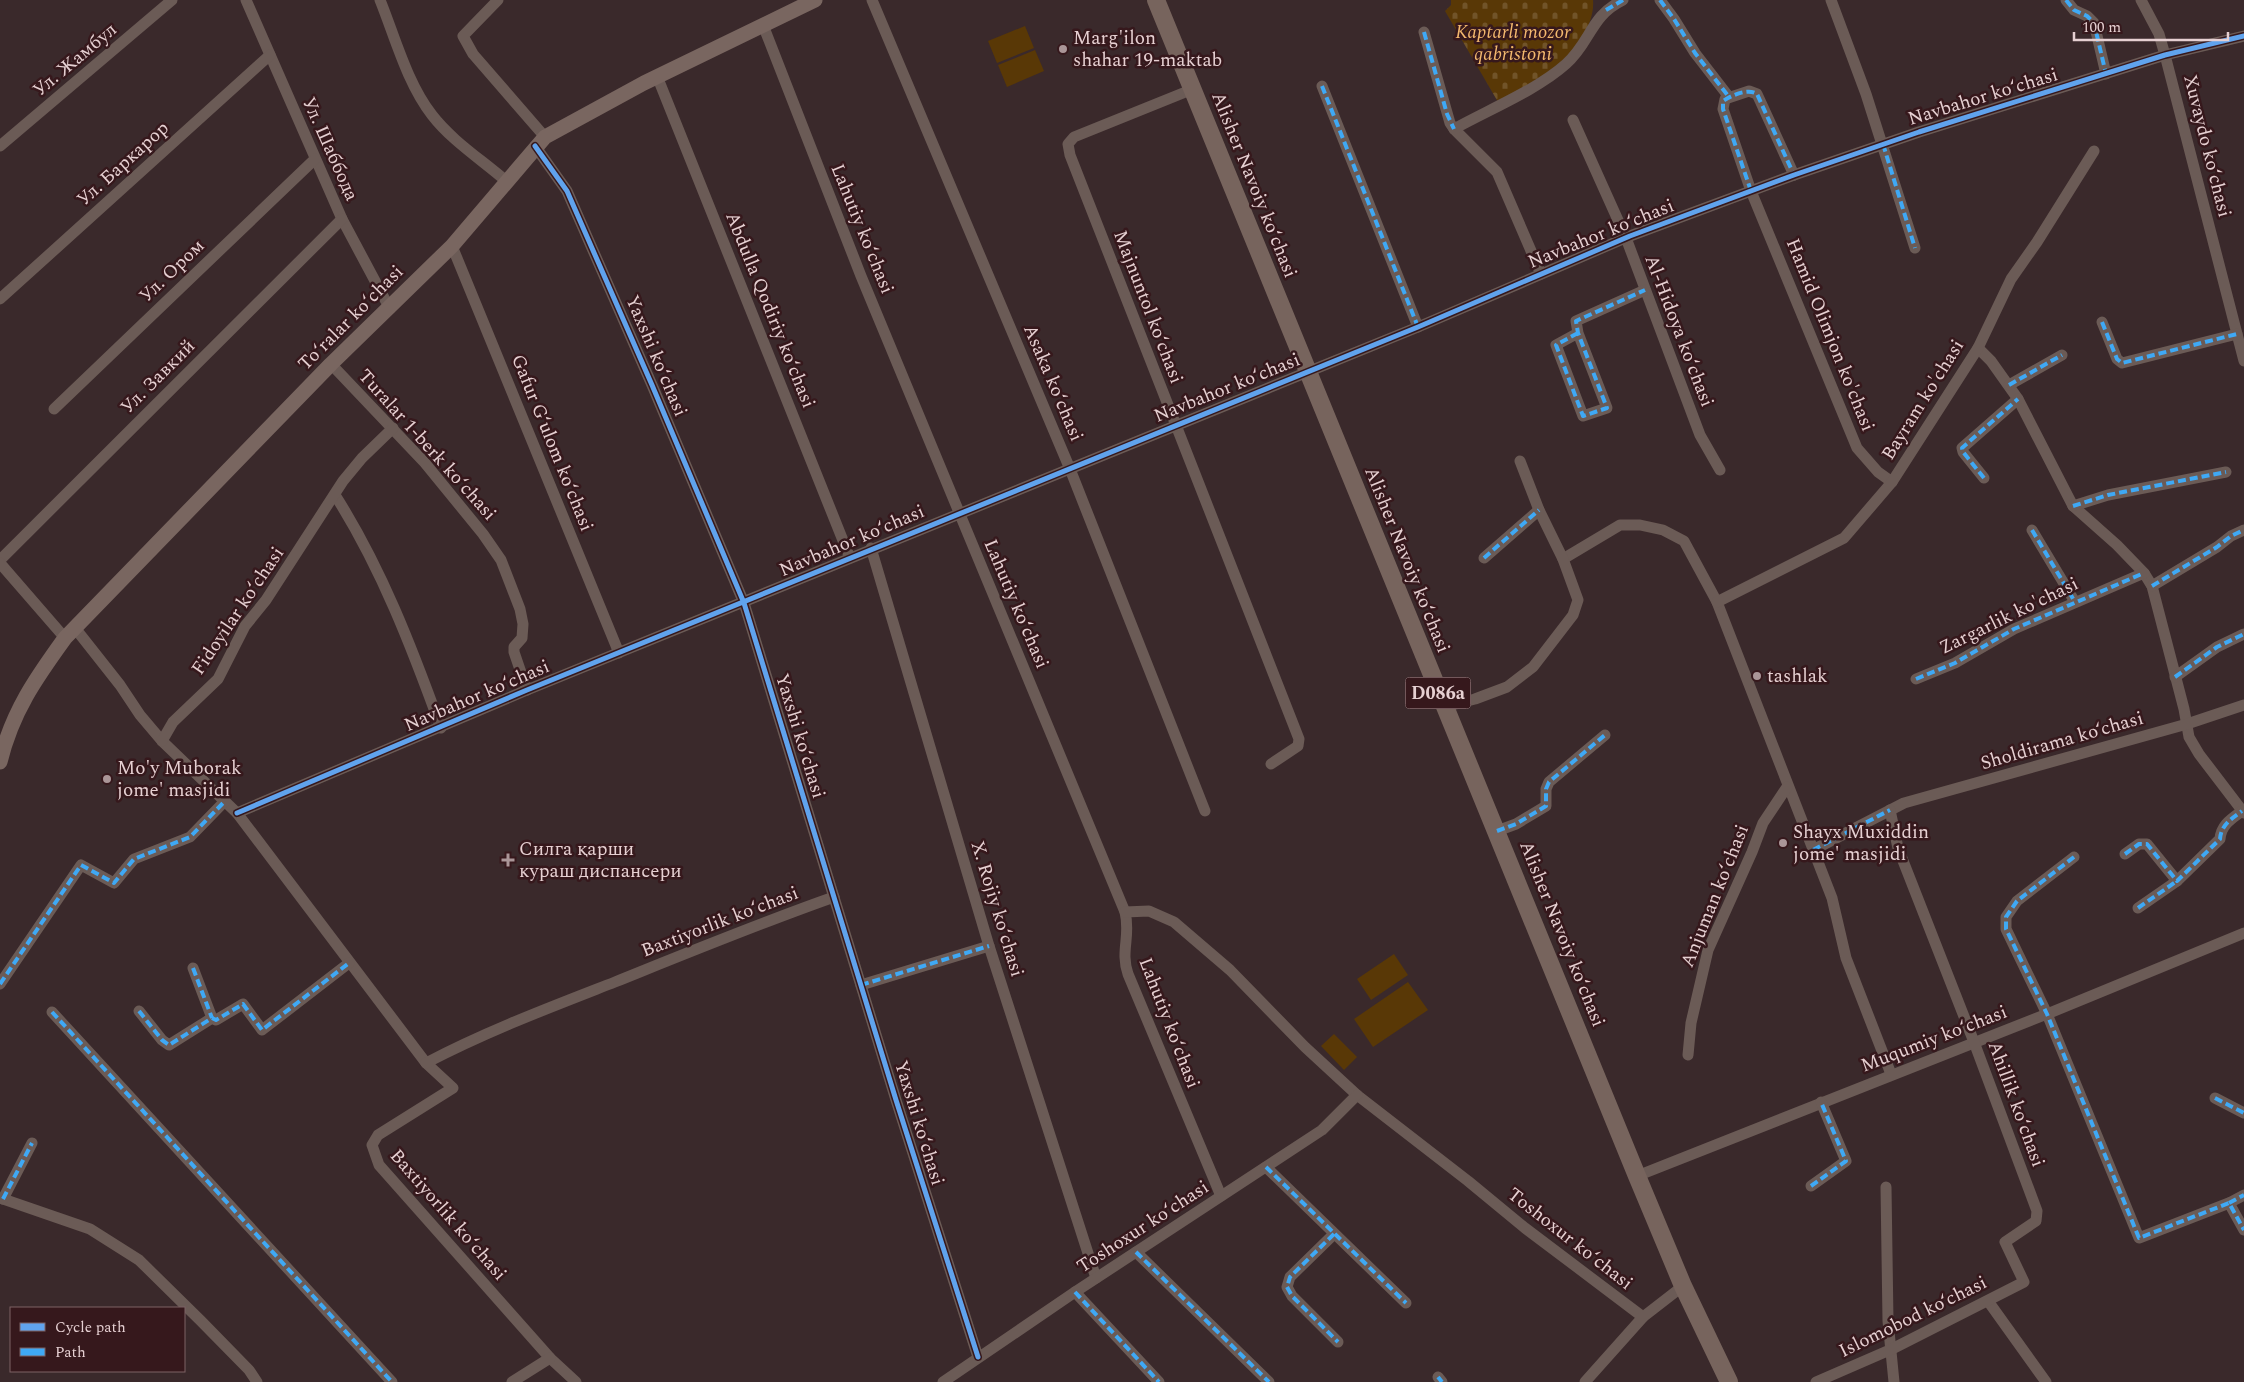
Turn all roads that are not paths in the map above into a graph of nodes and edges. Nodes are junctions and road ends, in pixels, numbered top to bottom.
1 (172, 0) edge
2 (246, 0) edge
3 (380, 0) edge
4 (498, 0) edge
5 (816, 0) edge
6 (872, 0) edge
7 (1156, 0) edge
8 (1623, 0) edge
9 (1660, 0) edge
10 (1831, 0) edge
11 (2066, 0) edge
12 (2141, 0) edge
13 (764, 26) junction
14 (1424, 32) dead end
15 (2243, 38) edge
16 (270, 55) junction
17 (2165, 55) junction
18 (2106, 74) junction
19 (657, 76) junction
20 (1322, 86) dead end
21 (1193, 89) junction
22 (1729, 97) junction
23 (1573, 120) dead end
24 (1454, 129) junction
25 (540, 141) junction
26 (1883, 144) junction
27 (0, 146) edge
28 (2094, 151) dead end
29 (315, 159) junction
30 (1794, 175) junction
31 (506, 181) junction
32 (1751, 190) junction
33 (342, 219) junction
34 (1626, 238) junction
35 (452, 246) junction
36 (1915, 248) dead end
37 (1541, 274) junction
38 (1645, 290) junction
39 (0, 299) edge
40 (390, 309) junction
41 (2102, 322) dead end
42 (1418, 327) junction
43 (1578, 333) junction
44 (2237, 334) junction
45 (1978, 348) junction
46 (2062, 355) dead end
47 (2244, 361) edge
48 (331, 364) junction
49 (1307, 371) junction
50 (2009, 385) junction
51 (2018, 399) junction
52 (54, 409) dead end
53 (1176, 426) junction
54 (394, 428) junction
55 (1520, 461) dead end
56 (1070, 469) junction
57 (1720, 470) dead end
58 (2226, 472) dead end
59 (1984, 478) dead end
60 (1892, 482) junction
61 (334, 494) junction
62 (2073, 506) junction
63 (1539, 510) junction
64 (959, 513) junction
65 (2032, 530) dead end
66 (2244, 530) edge
67 (870, 548) junction
68 (850, 558) junction
69 (1484, 558) dead end
70 (1563, 559) junction
71 (0, 561) edge
72 (2144, 573) junction
73 (2152, 586) junction
74 (1717, 602) junction
75 (2075, 602) junction
76 (744, 603) junction
77 (70, 632) junction
78 (2244, 634) edge
79 (619, 654) junction
80 (2175, 677) junction
81 (1916, 679) dead end
82 (527, 690) junction
83 (2244, 705) edge
84 (1444, 707) junction
85 (2186, 724) junction
86 (441, 728) junction
87 (1605, 735) dead end
88 (162, 740) junction
89 (2, 742) edge
90 (0, 762) edge
91 (1271, 764) dead end
92 (1787, 787) junction
93 (226, 801) junction
94 (1890, 810) junction
95 (1205, 811) dead end
96 (2243, 812) edge
97 (237, 814) junction
98 (1497, 831) junction
99 (1813, 850) junction
100 (2125, 854) dead end
101 (2074, 857) dead end
102 (2177, 881) junction
103 (834, 897) junction
104 (2138, 908) dead end
105 (1125, 912) junction
106 (2244, 933) edge
107 (989, 946) junction
108 (349, 963) junction
109 (193, 968) dead end
110 (0, 984) edge
111 (862, 985) junction
112 (139, 1011) dead end
113 (52, 1012) dead end
114 (2047, 1014) junction
115 (212, 1018) junction
116 (1974, 1042) junction
117 (1688, 1055) dead end
118 (426, 1063) junction
119 (1891, 1074) junction
120 (1357, 1095) junction
121 (2215, 1098) dead end
122 (1821, 1102) junction
123 (2244, 1113) edge
124 (32, 1143) dead end
125 (1266, 1167) junction
126 (1637, 1176) junction
127 (1811, 1186) dead end
128 (1886, 1187) dead end
129 (2244, 1195) edge
130 (1221, 1196) junction
131 (2, 1198) edge
132 (2229, 1203) junction
133 (2244, 1230) edge
134 (1334, 1234) junction
135 (1136, 1252) junction
136 (1096, 1278) junction
137 (2024, 1282) joint
138 (1683, 1286) junction
139 (1075, 1292) junction
140 (1988, 1301) junction
141 (1406, 1303) dead end
142 (1643, 1317) junction
143 (1338, 1342) dead end
144 (1892, 1349) junction
145 (550, 1358) junction
146 (978, 1358) junction
147 (257, 1382) edge
148 (392, 1382) edge
149 (512, 1382) edge
150 (576, 1382) edge
151 (943, 1382) edge
152 (1159, 1382) edge
153 (1269, 1382) edge
154 (1585, 1382) edge
155 (1729, 1382) edge
156 (1816, 1382) edge
157 (1894, 1382) edge
158 (2046, 1382) edge

1 - 27 street, Ул. Жамбул
2 - 16 street, Ул. Шаббода
3 - 31 street
4 - 25 street, Yaxshi koʻchasi
5 - 13 main road, Toʻralar koʻchasi
6 - 56 street, Asaka koʻchasi
7 - 21 main road, Alisher Navoiy koʻchasi / D086a
8 - 24 street
9 - 22 street
10 - 26 street
11 - 18 street
12 - 17 street, Xuvaydo koʻchasi
13 - 19 main road, Toʻralar koʻchasi
13 - 64 street, Lahutiy koʻchasi
14 - 24 street
15 - 17 street, Navbahor koʻchasi
16 - 29 street, Ул. Шаббода
16 - 39 street, Ул. Баркарор
17 - 18 street, Navbahor koʻchasi
17 - 44 street, Xuvaydo koʻchasi
18 - 26 street, Navbahor koʻchasi
19 - 25 main road, Toʻralar koʻchasi
19 - 68 street, Abdulla Qodiriy koʻchasi
20 - 42 street
21 - 49 main road, Alisher Navoiy koʻchasi / D086a
21 - 53 street, Majnuntol koʻchasi
22 - 30 street
22 - 32 street, Hamid Olimjon ko'chasi
23 - 34 street, Al-Hidoya koʻchasi
24 - 37 street
25 - 31 main road, Toʻralar koʻchasi
25 - 76 street, Yaxshi koʻchasi
26 - 30 street, Navbahor koʻchasi
26 - 36 street
28 - 45 street, Bayram ko'chasi
29 - 33 street, Ул. Шаббода
29 - 52 street, Ул. Ором
30 - 32 street, Navbahor koʻchasi
31 - 35 main road, Toʻralar koʻchasi
32 - 34 street, Navbahor koʻchasi
32 - 60 street, Hamid Olimjon ko'chasi
33 - 40 street, Ул. Шаббода
33 - 71 street, Ул. Завкий
34 - 37 street, Navbahor koʻchasi
34 - 38 street, Al-Hidoya koʻchasi
35 - 40 main road, Toʻralar koʻchasi
35 - 79 street, Gafur Gʻulom koʻchasi
37 - 42 street, Navbahor koʻchasi
38 - 43 street
38 - 57 street, Al-Hidoya koʻchasi
40 - 48 main road, Toʻralar koʻchasi
41 - 44 street
42 - 49 street, Navbahor koʻchasi
43 - 43 street
44 - 47 street, Xuvaydo koʻchasi
45 - 50 street
45 - 60 street, Bayram ko'chasi
46 - 50 street
48 - 54 street, Turalar 1-berk koʻchasi
48 - 77 main road, Toʻralar koʻchasi
49 - 53 street, Navbahor koʻchasi
49 - 84 main road, Alisher Navoiy koʻchasi / D086a
50 - 51 street
51 - 59 street
51 - 62 street
53 - 56 street, Navbahor koʻchasi
53 - 91 street, Majnuntol koʻchasi
54 - 61 street, Fidoyilar koʻchasi
54 - 82 street, Turalar 1-berk koʻchasi
55 - 63 street
56 - 64 street, Navbahor koʻchasi
56 - 95 street, Asaka koʻchasi
58 - 62 street
60 - 74 street, Bayram ko'chasi
61 - 86 street
61 - 88 street, Fidoyilar koʻchasi
62 - 72 street
63 - 69 street
63 - 70 street
64 - 67 street, Navbahor koʻchasi
64 - 105 street, Lahutiy koʻchasi
65 - 75 street
66 - 73 street
67 - 68 street, Navbahor koʻchasi
67 - 107 street, X. Rojiy koʻchasi
68 - 76 street, Navbahor koʻchasi
70 - 74 street
70 - 84 street
71 - 77 street, Ул. Завкий
72 - 73 street
72 - 75 street, Zargarlik ko'chasi
73 - 80 street
74 - 92 street
75 - 81 street, Zargarlik ko'chasi
76 - 79 street, Navbahor koʻchasi
76 - 103 street, Yaxshi koʻchasi
77 - 88 street
77 - 89 main road, Toʻralar koʻchasi
78 - 80 street
79 - 82 street, Navbahor koʻchasi
80 - 85 street
82 - 86 street, Navbahor koʻchasi
83 - 85 street, Sholdirama ko‘chasi
84 - 98 main road, Alisher Navoiy koʻchasi / D086a
85 - 94 street, Sholdirama ko‘chasi
85 - 96 street
86 - 97 street, Navbahor koʻchasi
87 - 98 street
88 - 93 street
89 - 90 main road, Toʻralar koʻchasi
92 - 99 street
92 - 117 street, Anjuman koʻchasi
93 - 97 street
93 - 110 street
94 - 99 street, Sholdirama ko‘chasi
94 - 116 street, Ahillik koʻchasi
96 - 102 street
97 - 108 street, Baxtiyorlik koʻchasi
98 - 126 main road, Alisher Navoiy koʻchasi / D086a
99 - 119 street
100 - 102 street
101 - 114 street
102 - 104 street
103 - 111 street, Yaxshi koʻchasi
103 - 118 street, Baxtiyorlik koʻchasi
105 - 120 street, Toshoxur koʻchasi
105 - 130 street, Lahutiy koʻchasi
106 - 114 street, Muqumiy koʻchasi
107 - 111 street
107 - 136 street, X. Rojiy koʻchasi
108 - 115 street
108 - 118 street, Baxtiyorlik koʻchasi
109 - 115 street
111 - 146 street, Yaxshi koʻchasi
112 - 115 street
113 - 148 street
114 - 116 street, Muqumiy koʻchasi
114 - 132 street
116 - 119 street, Muqumiy koʻchasi
116 - 137 street, Ahillik koʻchasi
118 - 145 street, Baxtiyorlik koʻchasi
119 - 122 street, Muqumiy koʻchasi
120 - 125 street, Toshoxur koʻchasi
120 - 142 street, Toshoxur koʻchasi
121 - 123 street
122 - 126 street, Muqumiy koʻchasi
122 - 127 street
124 - 131 street
125 - 130 street, Toshoxur koʻchasi
125 - 134 street
126 - 138 main road, Alisher Navoiy koʻchasi / D086a
128 - 144 street
129 - 132 street
130 - 135 street, Toshoxur koʻchasi
131 - 147 street
132 - 133 street
134 - 141 street
134 - 143 street
135 - 136 street, Toshoxur koʻchasi
135 - 153 street
136 - 139 street, Toshoxur koʻchasi
137 - 140 street, Islomobod ko‘chasi
138 - 142 street
138 - 155 main road, Alisher Navoiy koʻchasi / D086a
139 - 146 street, Toshoxur koʻchasi
139 - 152 street
140 - 144 street, Islomobod ko‘chasi
140 - 158 street
142 - 154 street
144 - 156 street, Islomobod ko‘chasi
144 - 157 street
145 - 149 street
145 - 150 street, Baxtiyorlik koʻchasi
146 - 151 street, Toshoxur koʻchasi

